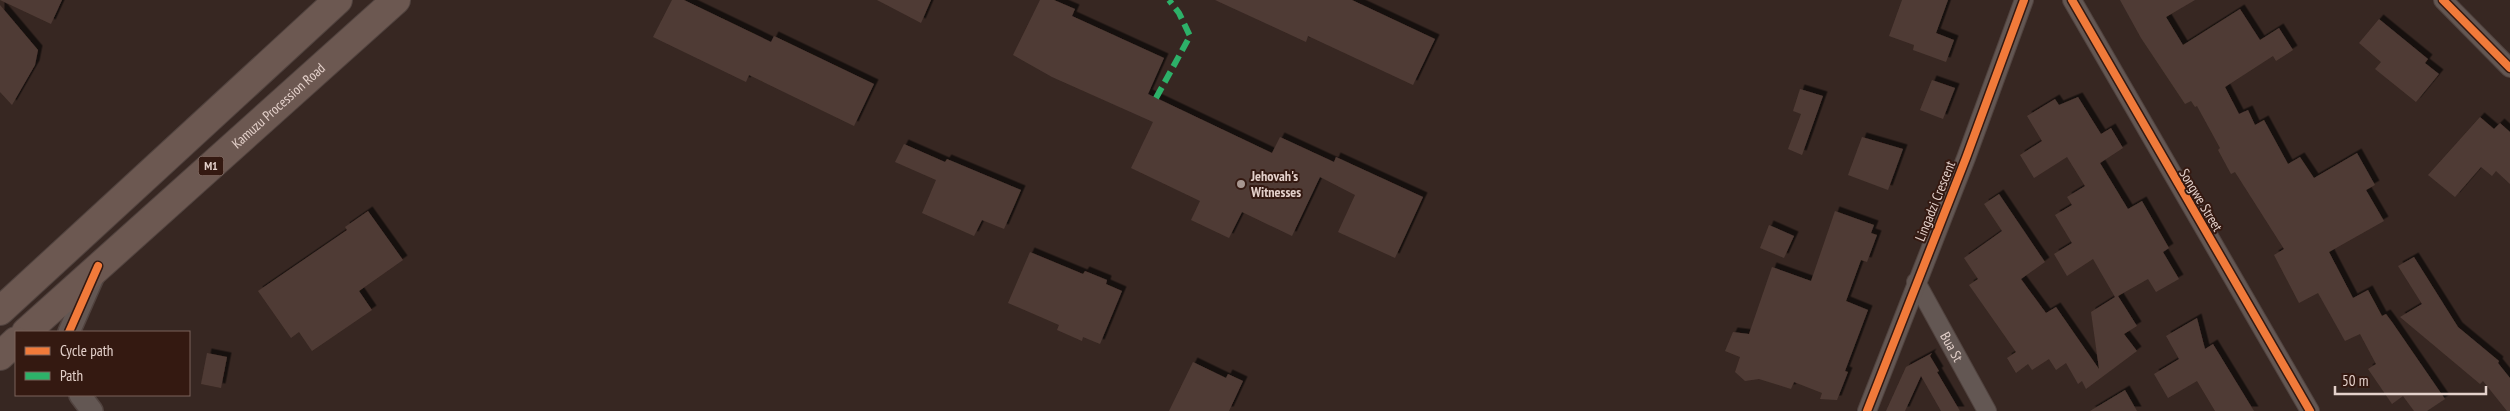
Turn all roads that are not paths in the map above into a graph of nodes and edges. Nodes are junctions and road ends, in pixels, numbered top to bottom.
1 (338, 0) edge
2 (396, 0) edge
3 (2024, 0) edge
4 (2072, 0) edge
5 (2443, 0) edge
6 (2510, 68) edge
7 (98, 266) junction
8 (1916, 282) junction
9 (0, 311) edge
10 (27, 331) edge
11 (69, 331) edge
12 (15, 342) edge
13 (0, 356) edge
14 (81, 396) edge
15 (92, 411) edge
16 (1866, 411) edge
17 (1987, 411) edge
18 (2310, 411) edge

1 - 9 highway
2 - 7 highway, Kamuzu Procession Road / M1
3 - 8 street, Lingadzi Crescent
4 - 18 street, Songwe Street
5 - 6 street
7 - 10 highway, Kamuzu Procession Road / M1
7 - 11 street
8 - 16 street, Lingadzi Crescent
8 - 17 street, Bua St
12 - 13 highway
14 - 15 street

